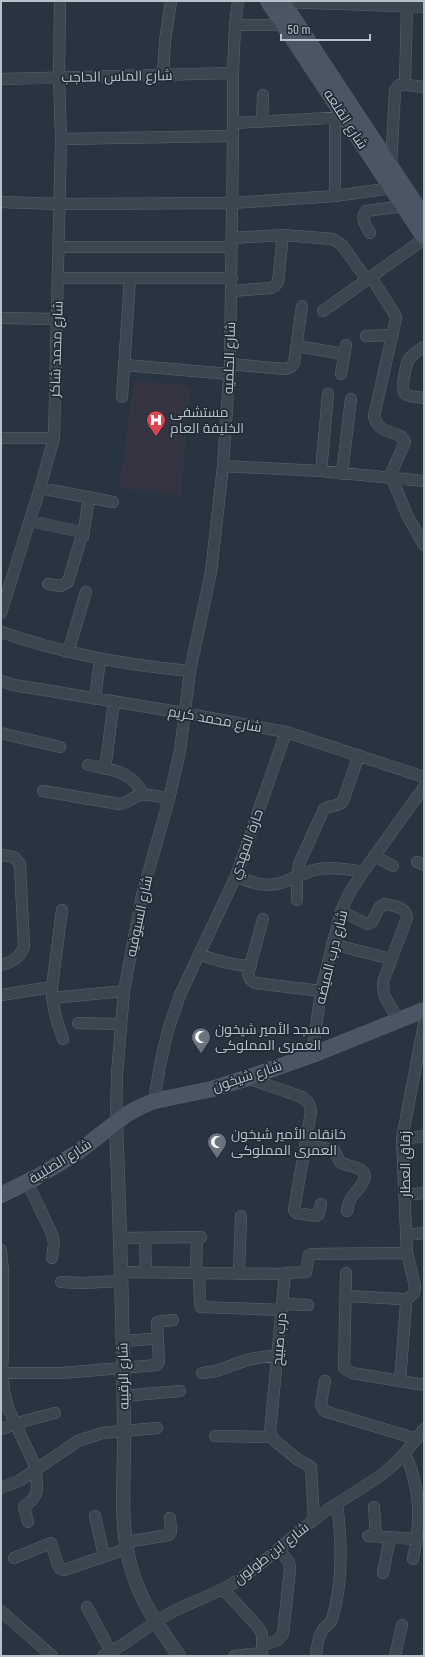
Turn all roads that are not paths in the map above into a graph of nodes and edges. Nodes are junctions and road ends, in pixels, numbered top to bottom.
1 (60, 1) edge
2 (171, 1) edge
3 (238, 1) edge
4 (278, 1) edge
5 (377, 3) edge
6 (407, 6) junction
7 (424, 7) edge
8 (234, 25) junction
9 (284, 25) junction
10 (233, 73) junction
11 (163, 75) junction
12 (60, 77) junction
13 (1, 79) edge
14 (406, 85) junction
15 (424, 87) edge
16 (263, 95) dead end
17 (340, 117) junction
18 (262, 121) junction
19 (233, 122) junction
20 (233, 136) junction
21 (62, 139) junction
22 (391, 167) junction
23 (392, 188) junction
24 (335, 196) junction
25 (1, 202) edge
26 (232, 203) junction
27 (60, 204) junction
28 (404, 206) junction
29 (424, 218) edge
30 (370, 233) dead end
31 (283, 235) junction
32 (424, 238) edge
33 (232, 242) junction
34 (60, 247) junction
35 (59, 278) junction
36 (232, 278) junction
37 (130, 279) junction
38 (369, 279) junction
39 (231, 291) junction
40 (302, 306) dead end
41 (323, 311) dead end
42 (1, 318) edge
43 (58, 319) junction
44 (393, 335) junction
45 (366, 336) dead end
46 (297, 346) junction
47 (424, 347) edge
48 (125, 365) junction
49 (230, 369) junction
50 (341, 374) dead end
51 (328, 394) dead end
52 (122, 397) dead end
53 (424, 398) edge
54 (351, 400) dead end
55 (1, 438) edge
56 (54, 438) junction
57 (223, 466) junction
58 (320, 471) junction
59 (342, 474) junction
60 (390, 478) junction
61 (424, 481) edge
62 (40, 488) junction
63 (89, 497) junction
64 (113, 502) dead end
65 (30, 521) junction
66 (82, 537) junction
67 (424, 545) edge
68 (48, 584) dead end
69 (5, 588) edge
70 (86, 592) dead end
71 (1, 613) edge
72 (1, 632) edge
73 (68, 652) junction
74 (100, 660) junction
75 (190, 671) junction
76 (1, 681) edge
77 (95, 699) junction
78 (114, 701) junction
79 (184, 713) junction
80 (286, 732) junction
81 (1, 733) edge
82 (60, 747) dead end
83 (359, 755) junction
84 (88, 765) dead end
85 (105, 769) junction
86 (424, 777) edge
87 (43, 791) dead end
88 (422, 792) edge
89 (143, 794) junction
90 (169, 799) junction
91 (1, 855) edge
92 (374, 856) junction
93 (393, 866) dead end
94 (363, 872) junction
95 (236, 876) junction
96 (297, 876) junction
97 (297, 900) dead end
98 (62, 910) dead end
99 (341, 911) junction
100 (263, 919) dead end
101 (332, 944) junction
102 (198, 954) junction
103 (391, 959) junction
104 (1, 965) edge
105 (251, 966) junction
106 (124, 991) junction
107 (321, 991) junction
108 (52, 992) junction
109 (1, 995) edge
110 (424, 1010) edge
111 (398, 1020) junction
112 (78, 1023) dead end
113 (120, 1024) junction
114 (424, 1024) edge
115 (63, 1039) dead end
116 (312, 1055) junction
117 (421, 1057) edge
118 (247, 1078) junction
119 (154, 1101) junction
120 (116, 1124) junction
121 (424, 1136) edge
122 (402, 1140) junction
123 (305, 1145) junction
124 (26, 1182) junction
125 (424, 1193) edge
126 (1, 1195) edge
127 (404, 1195) junction
128 (320, 1204) dead end
129 (347, 1211) dead end
130 (241, 1216) dead end
131 (424, 1233) edge
132 (407, 1235) junction
133 (121, 1238) junction
134 (145, 1238) junction
135 (1, 1250) edge
136 (407, 1253) junction
137 (52, 1258) dead end
138 (146, 1273) junction
139 (198, 1273) junction
140 (346, 1273) dead end
141 (239, 1274) junction
142 (285, 1274) junction
143 (122, 1277) junction
144 (61, 1282) dead end
145 (346, 1296) junction
146 (405, 1301) junction
147 (308, 1305) dead end
148 (282, 1307) junction
149 (173, 1320) dead end
150 (151, 1339) dead end
151 (122, 1341) junction
152 (2, 1346) edge
153 (278, 1355) junction
154 (122, 1369) junction
155 (2, 1372) edge
156 (202, 1373) dead end
157 (325, 1381) dead end
158 (400, 1381) junction
159 (424, 1385) edge
160 (180, 1391) dead end
161 (123, 1396) junction
162 (55, 1413) dead end
163 (15, 1424) junction
164 (157, 1428) dead end
165 (1, 1429) edge
166 (424, 1429) edge
167 (124, 1431) junction
168 (215, 1436) dead end
169 (271, 1437) junction
170 (416, 1439) junction
171 (405, 1453) junction
172 (36, 1468) junction
173 (1, 1488) edge
174 (337, 1504) junction
175 (374, 1507) dead end
176 (421, 1512) edge
177 (95, 1516) dead end
178 (170, 1518) dead end
179 (314, 1520) junction
180 (28, 1522) dead end
181 (390, 1537) junction
182 (417, 1539) junction
183 (126, 1546) junction
184 (279, 1550) junction
185 (104, 1556) junction
186 (14, 1558) dead end
187 (413, 1559) dead end
188 (384, 1573) dead end
189 (223, 1589) junction
190 (86, 1607) dead end
191 (1, 1610) edge
192 (156, 1621) junction
193 (402, 1625) dead end
194 (262, 1652) edge
195 (107, 1654) edge
196 (316, 1654) dead end
197 (52, 1656) edge
198 (179, 1656) edge
199 (234, 1656) edge
200 (395, 1656) edge

1 - 12 street, شارع محمد شاكر
2 - 11 street
3 - 8 street, شارع الحلميه
4 - 5 street
4 - 9 main road, شارع القلعه
4 - 22 main road, شارع القلعه
5 - 6 street
6 - 7 street
6 - 14 street
8 - 9 street
8 - 10 street, شارع الحلميه
9 - 17 main road, شارع القلعه
10 - 11 street, شارع الماس الحاجب
10 - 19 street, شارع الحلميه
11 - 12 street, شارع الماس الحاجب
12 - 13 street, شارع الماس الحاجب
12 - 21 street, شارع محمد شاكر
14 - 15 street
14 - 22 street
16 - 18 street
17 - 18 street
17 - 23 main road, شارع القلعه
17 - 24 street
18 - 19 street
19 - 20 street, شارع الحلميه
20 - 21 street
20 - 26 street, شارع الحلميه
21 - 27 street, شارع محمد شاكر
22 - 29 main road, شارع القلعه
23 - 24 street
23 - 28 main road, شارع القلعه
24 - 26 street
25 - 27 street
26 - 27 street
26 - 33 street, شارع الحلميه
27 - 34 street, شارع محمد شاكر
28 - 30 street
28 - 32 main road, شارع القلعه
31 - 33 street
31 - 38 street
31 - 39 street
32 - 38 street
33 - 34 street
33 - 36 street, شارع الحلميه
34 - 35 street, شارع محمد شاكر
35 - 37 street
35 - 43 street, شارع محمد شاكر
36 - 37 street
36 - 39 street, شارع الحلميه
37 - 48 street
38 - 41 street
38 - 44 street
39 - 49 street, شارع الحلميه
40 - 46 street
42 - 43 street
43 - 56 street, شارع محمد شاكر
44 - 45 street
44 - 60 street
46 - 49 street
46 - 50 street
47 - 53 street
48 - 49 street
48 - 52 street
49 - 57 street, شارع الحلميه
51 - 58 street
54 - 59 street
55 - 56 street
56 - 62 street, شارع محمد شاكر
57 - 58 street
57 - 75 street, شارع الحلميه
58 - 59 street
59 - 60 street
60 - 61 street
60 - 67 street
62 - 63 street
62 - 65 street, شارع محمد شاكر
63 - 64 street
63 - 66 street
65 - 66 street
65 - 69 street, شارع محمد شاكر
66 - 68 street
69 - 71 street, شارع محمد شاكر
70 - 73 street
72 - 73 street
73 - 74 street
74 - 75 street
74 - 77 street
75 - 79 street, شارع الحلميه
76 - 77 street, شارع محمد كريم
77 - 78 street, شارع محمد كريم
78 - 79 street, شارع محمد كريم
78 - 85 street
79 - 80 street, شارع محمد كريم
79 - 90 street, شارع السيوفيه
80 - 83 street, شارع محمد كريم
80 - 95 street, حارة المهدي
81 - 82 street
83 - 86 street, شارع محمد كريم
83 - 96 street
84 - 85 street
85 - 89 street
87 - 89 street
88 - 92 street, شارع درب الميضه
89 - 90 street
90 - 106 street, شارع السيوفيه
91 - 104 street
92 - 93 street
92 - 94 street, شارع درب الميضه
94 - 96 street
94 - 99 street, شارع درب الميضه
95 - 96 street
95 - 102 street, حارة المهدي
96 - 97 street
98 - 108 street
99 - 101 street, شارع درب الميضه
99 - 103 street
100 - 105 street
101 - 103 street
101 - 107 street, شارع درب الميضه
102 - 105 street
102 - 119 street, حارة المهدي
103 - 111 street
105 - 107 street
106 - 108 street
106 - 113 street, شارع السيوفيه
107 - 116 street, شارع درب الميضه
108 - 109 street
108 - 115 street
110 - 111 main road, شارع شيخون
111 - 116 main road, شارع شيخون
112 - 113 street
113 - 120 street, شارع السيوفيه
114 - 117 street, زقاق العطار
116 - 118 main road, شارع شيخون
117 - 122 street, زقاق العطار
118 - 119 main road, شارع شيخون
118 - 123 street
119 - 120 main road, شارع شيخون
120 - 124 main road, شارع الصليبة
120 - 133 street, شارع الرقيبه
121 - 122 street
122 - 127 street, زقاق العطار
123 - 128 street
123 - 129 street
124 - 126 main road, شارع الصليبة
124 - 137 street
125 - 127 street
127 - 132 street, زقاق العطار
130 - 141 street
131 - 132 street
132 - 136 street, زقاق العطار
133 - 134 street
133 - 143 street, شارع الرقيبه
134 - 138 street
134 - 139 street
135 - 152 street
136 - 142 street
136 - 146 street, زقاق العطار
138 - 139 street
138 - 143 street
139 - 141 street
139 - 148 street
140 - 145 street
141 - 142 street
142 - 148 street, درب صبيح
143 - 144 street
143 - 151 street, شارع الرقيبه
145 - 146 street
145 - 158 street
146 - 158 street
147 - 148 street
148 - 153 street, درب صبيح
149 - 154 street
150 - 151 street
151 - 154 street, شارع الرقيبه
152 - 155 street
153 - 156 street
153 - 169 street, درب صبيح
154 - 155 street
154 - 161 street, شارع الرقيبه
155 - 163 street
157 - 170 street
158 - 159 street
160 - 161 street
161 - 167 street, شارع الرقيبه
162 - 163 street
163 - 165 street
163 - 172 street
164 - 167 street
166 - 170 street, شارع ابن طولون
167 - 172 street
167 - 183 street, شارع الرقيبه
168 - 169 street
169 - 179 street
170 - 171 street, شارع ابن طولون
171 - 174 street, شارع ابن طولون
171 - 176 street
172 - 173 street
172 - 180 street
174 - 179 street, شارع ابن طولون
174 - 196 street
175 - 181 street
176 - 182 street
177 - 185 street
178 - 183 street
179 - 184 street, شارع ابن طولون
181 - 182 street
181 - 188 street
182 - 187 street
183 - 185 street
183 - 192 street, شارع الرقيبه
184 - 189 street, شارع ابن طولون
184 - 194 street
185 - 186 street
189 - 192 street, شارع ابن طولون
189 - 194 street
190 - 195 street
191 - 197 street
192 - 195 street, شارع ابن طولون
192 - 198 street, شارع الرقيبه
193 - 200 street
194 - 199 street

